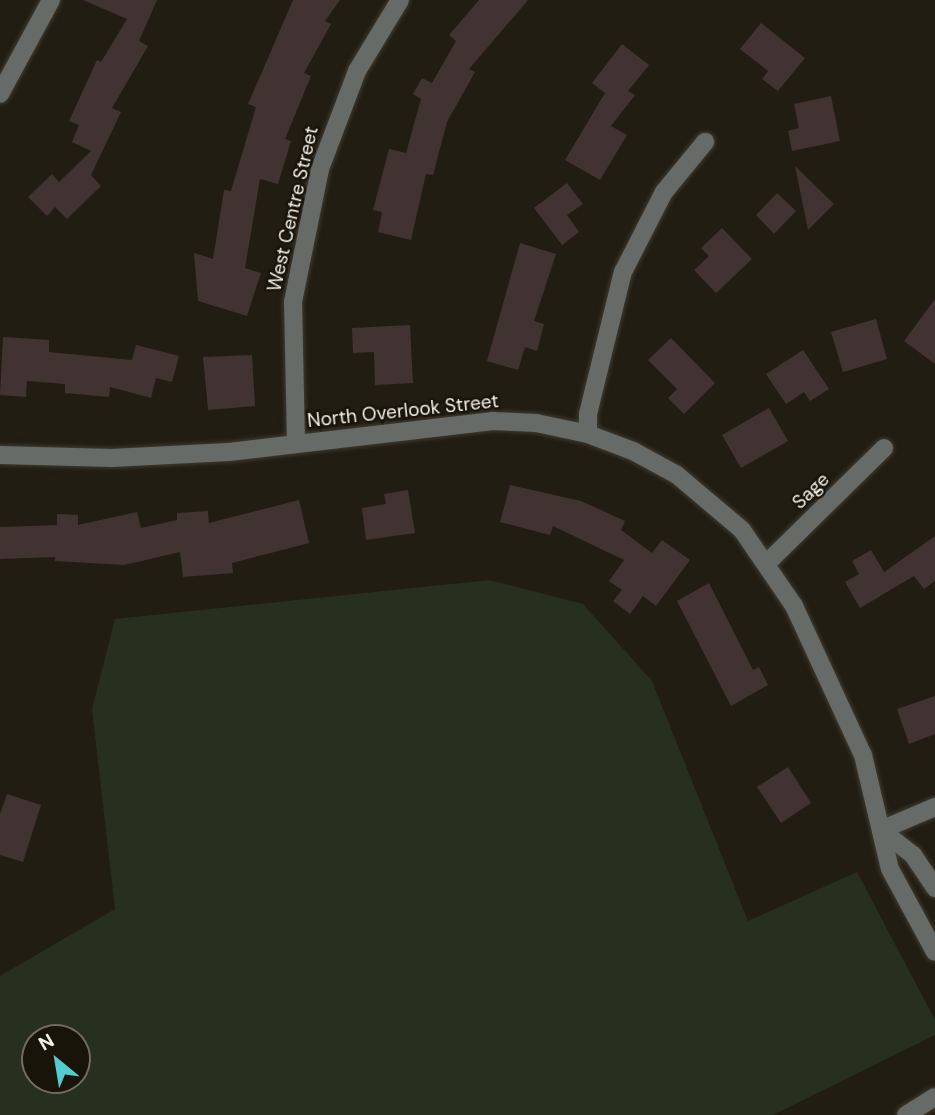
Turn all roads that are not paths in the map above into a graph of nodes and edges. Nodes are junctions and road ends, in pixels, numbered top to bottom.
1 (51, 0) edge
2 (400, 0) edge
3 (0, 94) edge
4 (705, 142) dead end
5 (588, 434) junction
6 (296, 443) junction
7 (884, 448) dead end
8 (0, 455) edge
9 (767, 563) junction
10 (935, 807) edge
11 (881, 830) junction
12 (935, 888) edge
13 (935, 952) edge
14 (935, 1097) edge
15 (906, 1115) edge

1 - 3 street
2 - 6 street, West Centre Street
4 - 5 street
5 - 6 street, North Overlook Street
5 - 9 street, North Overlook Street
6 - 8 street, North Overlook Street
7 - 9 street, Sage
9 - 11 street, North Overlook Street
10 - 11 street
11 - 12 street
11 - 13 street, North Overlook Street
14 - 15 street

